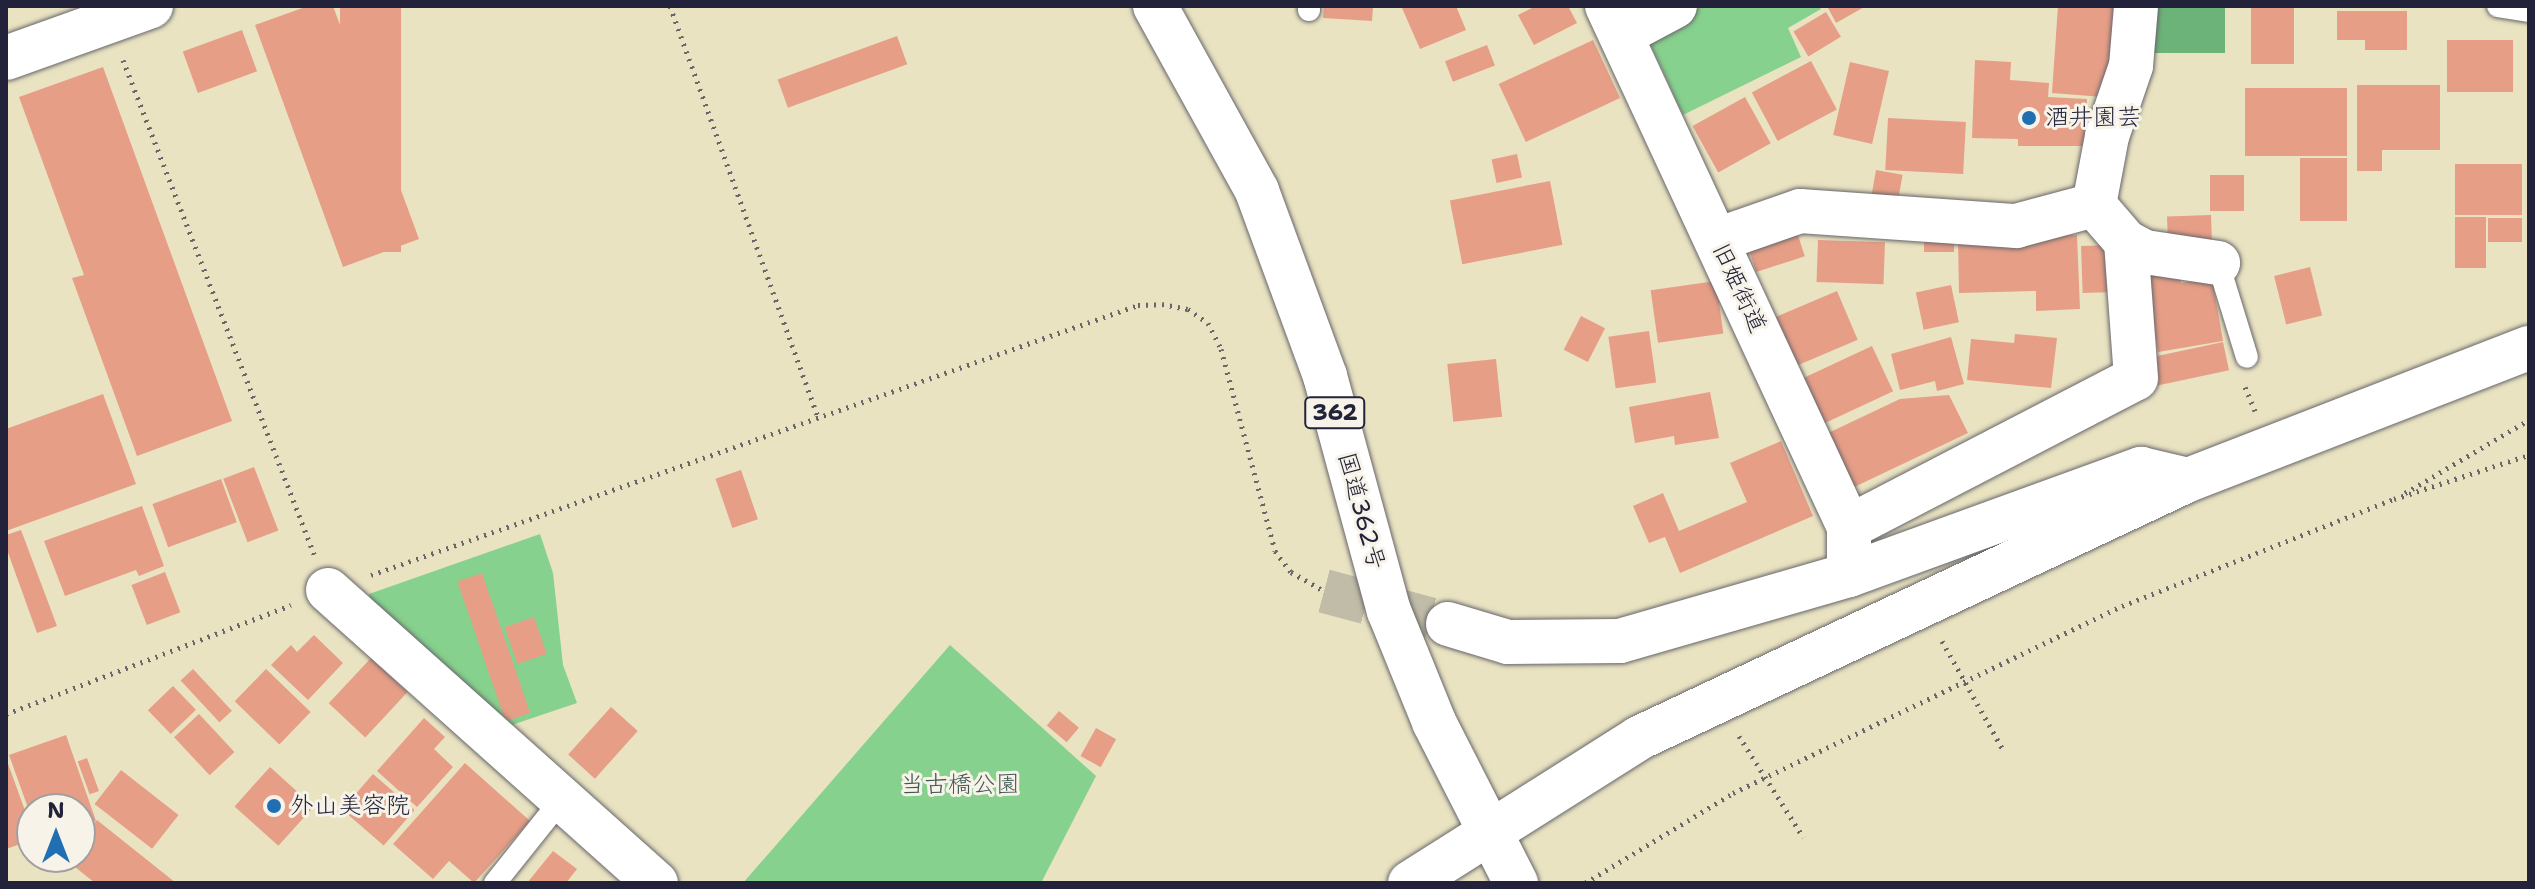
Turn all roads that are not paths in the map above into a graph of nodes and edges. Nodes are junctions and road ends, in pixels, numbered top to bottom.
1 (151, 6) edge
2 (1155, 6) edge
3 (1675, 6) edge
4 (2136, 6) edge
5 (2498, 6) edge
6 (2529, 11) edge
7 (1615, 20) edge
8 (6, 58) edge
9 (2094, 205) junction
10 (1717, 240) junction
11 (2126, 242) junction
12 (2218, 263) joint
13 (2529, 348) edge
14 (2247, 357) dead end
15 (2188, 480) junction
16 (1849, 527) junction
17 (1849, 575) junction
18 (328, 590) road end
19 (1448, 624) tunnel mouth
20 (562, 799) junction
21 (1502, 859) edge
22 (495, 883) edge
23 (656, 883) edge
24 (1410, 883) edge

1 - 8 main road
2 - 21 main road, 国道362号 / 362
3 - 7 main road
4 - 9 main road
5 - 6 lane
7 - 10 main road, 旧姫街道
9 - 10 main road
9 - 11 main road
10 - 16 main road, 旧姫街道
11 - 12 main road
11 - 16 main road
12 - 14 lane
13 - 15 main road
15 - 17 main road
15 - 21 main road
16 - 17 main road, 旧姫街道
17 - 19 main road
18 - 20 main road
20 - 22 lane
20 - 23 main road
21 - 24 main road

